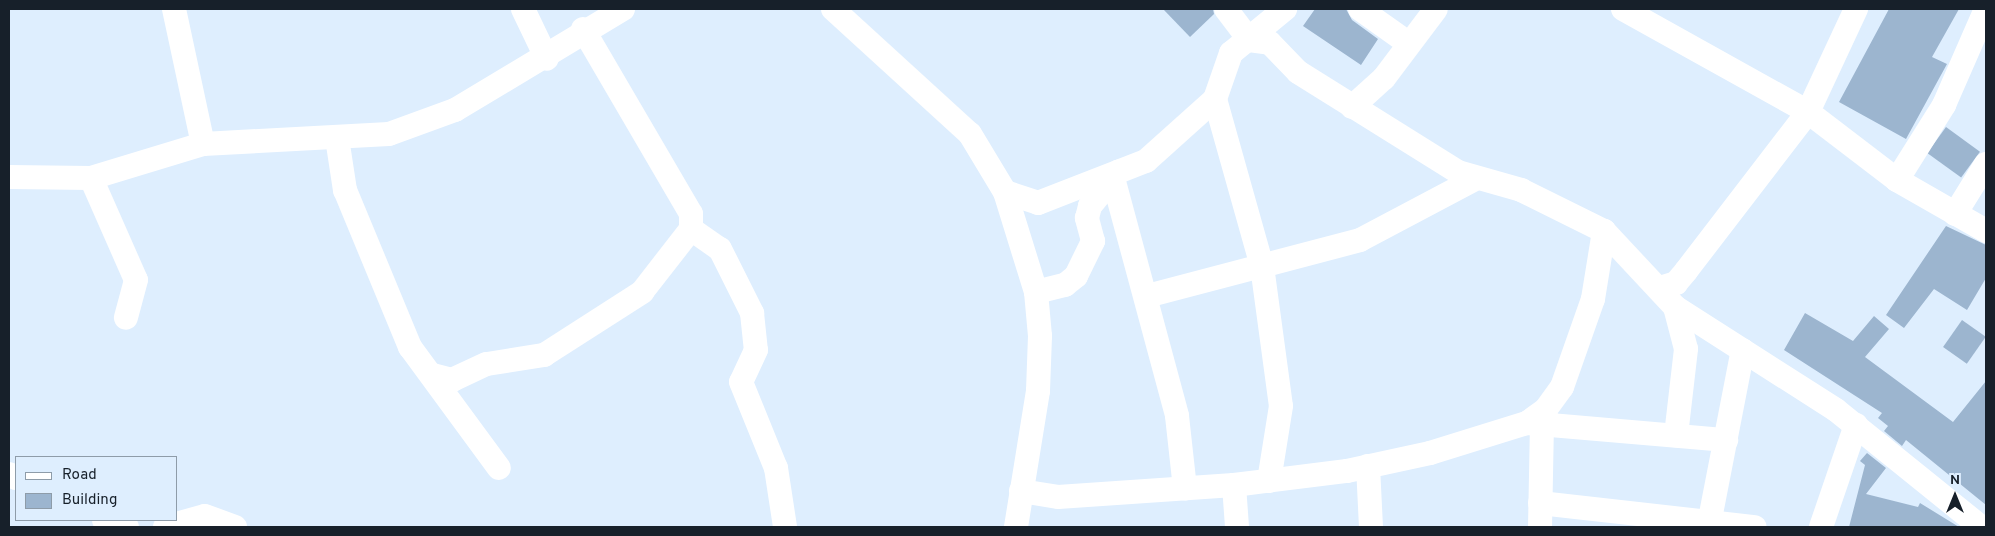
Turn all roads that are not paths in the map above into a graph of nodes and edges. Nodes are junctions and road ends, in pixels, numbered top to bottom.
1 (174, 9) edge
2 (523, 9) edge
3 (623, 9) edge
4 (833, 9) edge
5 (1226, 9) edge
6 (1285, 9) edge
7 (1360, 9) edge
8 (1436, 9) edge
9 (1623, 9) edge
10 (1856, 9) edge
11 (1986, 9) edge
12 (582, 30) junction
13 (1249, 40) junction
14 (1408, 43) junction
15 (547, 59) junction
16 (1215, 99) junction
17 (1352, 107) junction
18 (1808, 112) junction
19 (337, 138) junction
20 (203, 144) junction
21 (1986, 164) edge
22 (1116, 174) junction
23 (9, 177) edge
24 (91, 178) junction
25 (1477, 178) junction
26 (1896, 180) junction
27 (1005, 192) junction
28 (1955, 214) junction
29 (691, 229) junction
30 (1986, 231) edge
31 (1604, 232) junction
32 (1262, 266) junction
33 (1660, 288) junction
34 (1036, 292) junction
35 (1147, 296) junction
36 (1675, 306) junction
37 (126, 318) dead end
38 (1743, 350) junction
39 (433, 374) junction
40 (1534, 424) junction
41 (1856, 425) junction
42 (1676, 435) junction
43 (1726, 440) junction
44 (1368, 466) junction
45 (499, 468) dead end
46 (1269, 481) junction
47 (1234, 485) junction
48 (1185, 489) junction
49 (1021, 491) junction
50 (1540, 503) junction
51 (1710, 519) junction
52 (107, 521) edge
53 (1653, 522) edge
54 (1981, 522) edge
55 (127, 527) edge
56 (165, 527) edge
57 (235, 527) edge
58 (785, 527) edge
59 (1016, 527) edge
60 (1237, 527) edge
61 (1371, 527) edge
62 (1540, 527) edge
63 (1754, 527) edge
64 (1821, 527) edge

1 - 20 street
2 - 15 street
3 - 12 street
4 - 27 street
5 - 13 street
6 - 13 street
7 - 14 street
8 - 14 street
9 - 18 street
10 - 18 street
11 - 26 street
12 - 15 street
12 - 29 street
13 - 16 street
13 - 17 street
14 - 17 street
15 - 19 street
16 - 22 street
16 - 32 street
17 - 25 street
18 - 26 street
18 - 33 street
19 - 20 street
19 - 39 street
20 - 24 street
21 - 28 street
22 - 27 street
22 - 34 street
22 - 35 street
23 - 24 street
24 - 37 street
25 - 31 street
25 - 32 street
26 - 28 street
27 - 34 street
28 - 30 street
29 - 39 street
29 - 58 street
31 - 33 street
31 - 40 street
32 - 35 street
32 - 46 street
33 - 36 street
34 - 49 street
35 - 48 street
36 - 38 street
36 - 42 street
38 - 41 street
38 - 43 street
39 - 45 street
40 - 42 street
40 - 44 street
40 - 50 street
41 - 54 street
41 - 64 street
42 - 43 street
43 - 51 street
44 - 46 street
44 - 61 street
46 - 47 street
47 - 48 street
47 - 60 street
48 - 49 street
49 - 59 street
50 - 53 street
50 - 62 street
51 - 53 street
51 - 63 street
52 - 55 street
56 - 57 street

